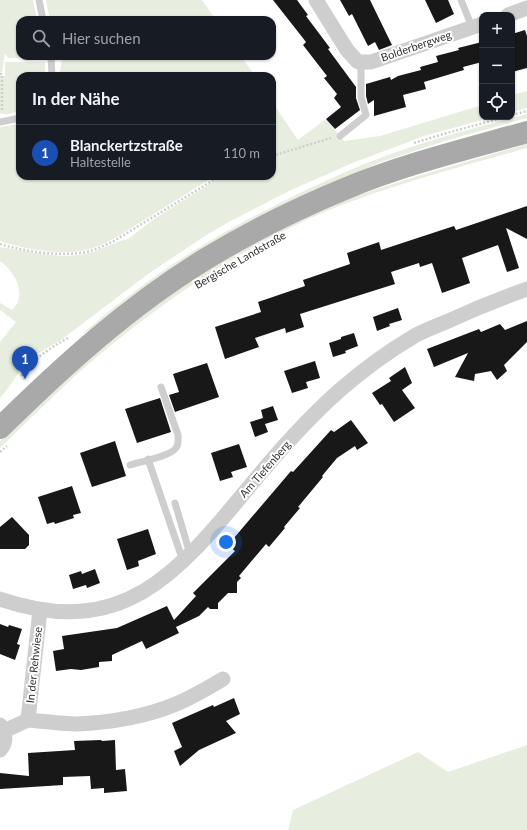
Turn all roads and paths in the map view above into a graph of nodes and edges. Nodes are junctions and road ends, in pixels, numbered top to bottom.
1 (39, 0) edge
2 (316, 0) edge
3 (461, 0) edge
4 (527, 8) edge
5 (515, 12) edge
6 (42, 16) edge
7 (477, 26) edge
8 (51, 60) edge
9 (361, 63) junction
10 (52, 72) edge
11 (0, 74) edge
12 (527, 111) edge
13 (515, 114) edge
14 (16, 119) edge
15 (1, 122) edge
16 (527, 132) edge
17 (340, 136) joint
18 (276, 155) edge
19 (213, 180) edge
20 (0, 244) edge
21 (527, 289) edge
22 (161, 387) dead end
23 (5, 435) edge
24 (0, 452) edge
25 (148, 459) junction
26 (130, 465) dead end
27 (175, 502) dead end
28 (186, 558) junction
29 (0, 600) edge
30 (40, 610) junction
31 (223, 679) dead end
32 (28, 720) junction
33 (2, 728) edge
34 (0, 750) edge

1 - 6 lane
2 - 9 street
3 - 7 lane, Bolderbergweg
4 - 5 street
7 - 9 street, Bolderbergweg
8 - 10 lane
9 - 17 lane
11 - 15 path
12 - 13 path
14 - 15 lane
16 - 23 main road, Bergische Landstraße
17 - 18 path
19 - 20 path
21 - 28 street, Am Tiefenberg
22 - 25 lane
23 - 24 path
25 - 26 lane
25 - 28 lane
27 - 28 lane
28 - 30 street, Am Tiefenberg
29 - 30 street, Am Tiefenberg
30 - 32 street, In der Rehwiese
31 - 32 street
32 - 33 street
33 - 34 street

